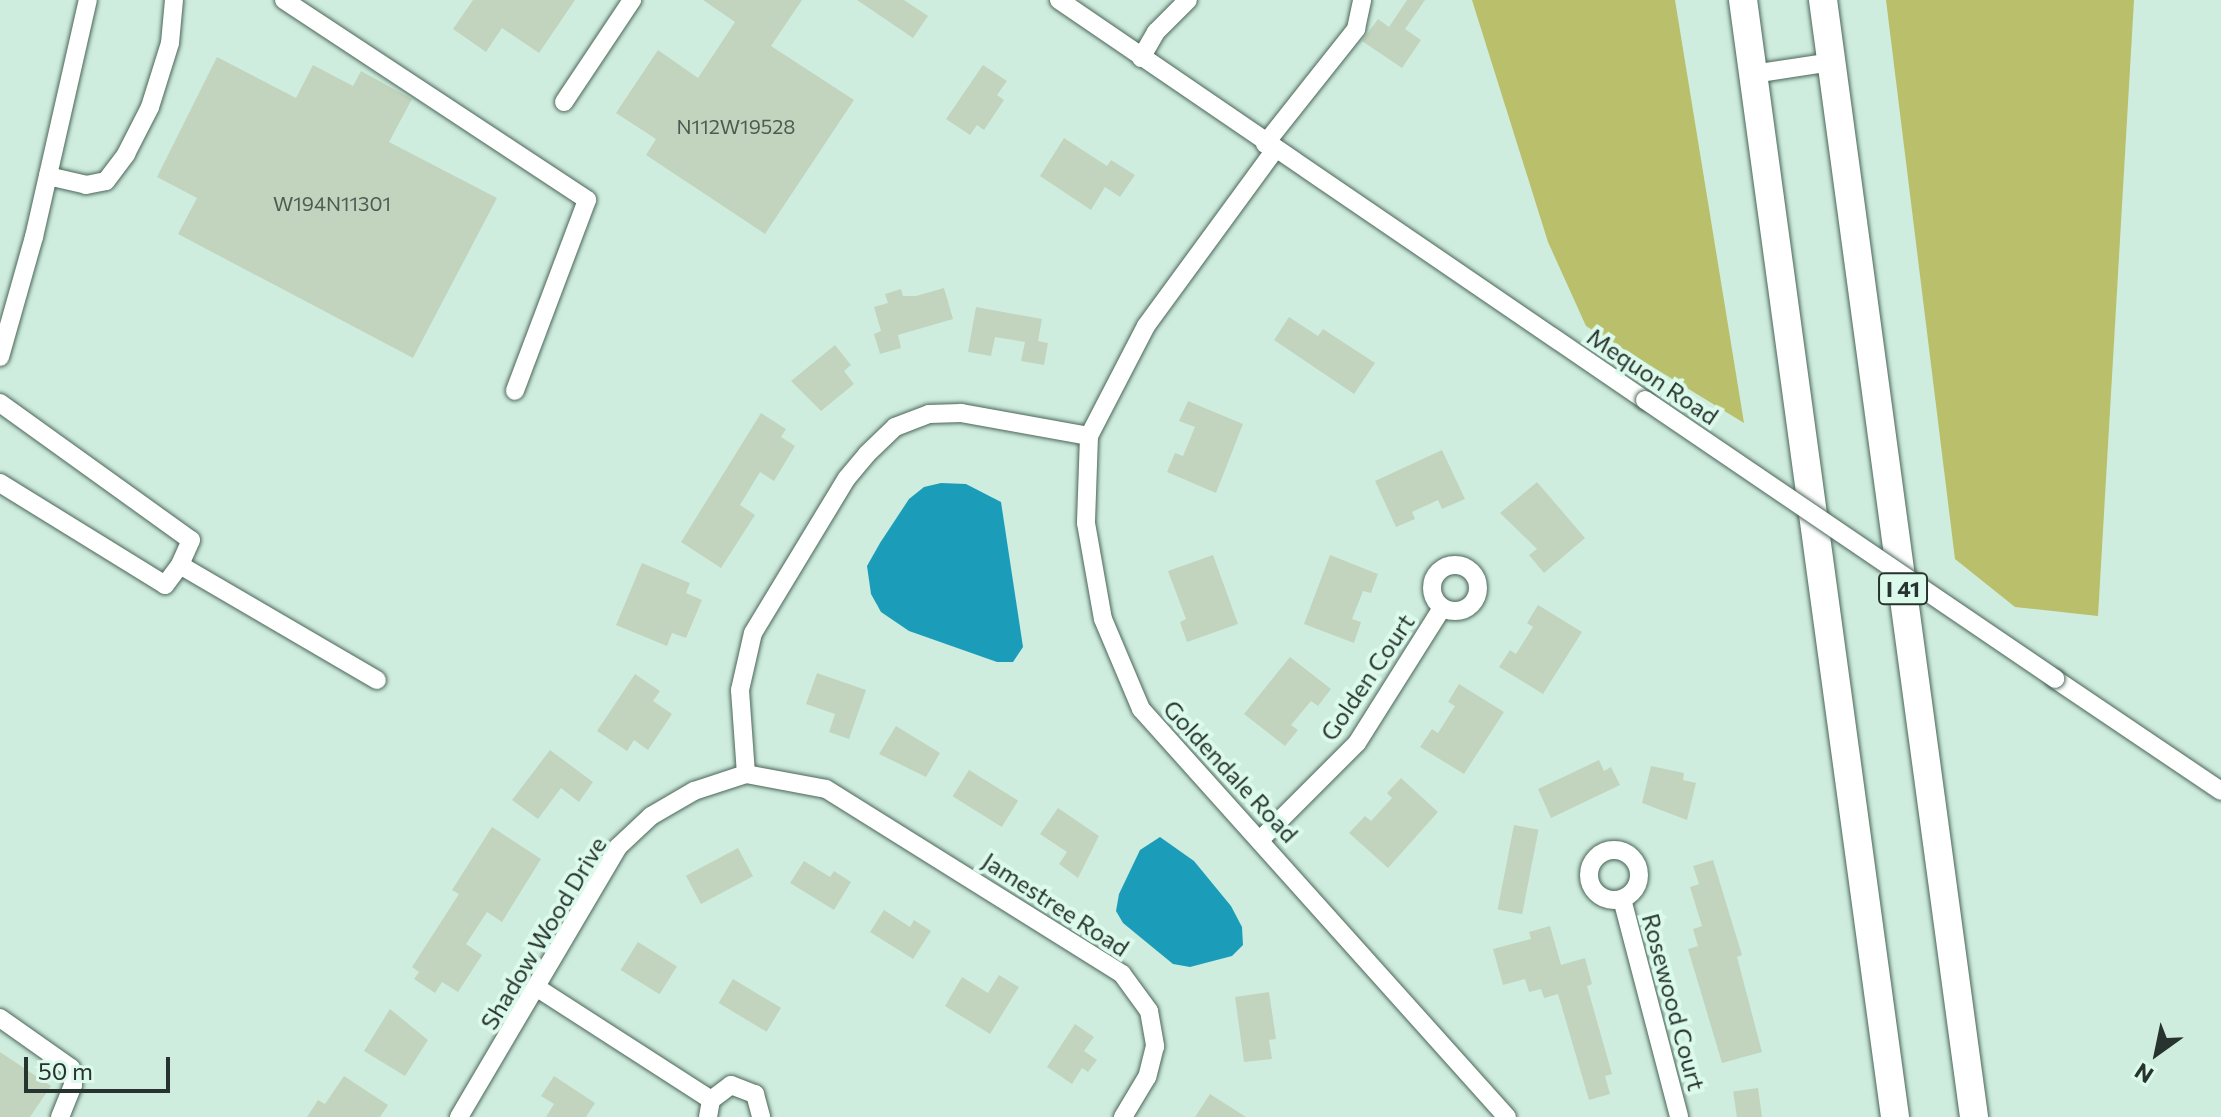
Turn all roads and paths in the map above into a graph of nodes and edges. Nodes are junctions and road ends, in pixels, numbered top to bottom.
1 (88, 0) edge
2 (174, 0) edge
3 (284, 0) edge
4 (632, 0) edge
5 (1059, 0) edge
6 (1188, 0) edge
7 (1362, 0) edge
8 (1743, 0) edge
9 (1823, 0) edge
10 (1141, 58) junction
11 (1831, 62) junction
12 (1753, 74) junction
13 (564, 102) dead end
14 (1269, 148) junction
15 (48, 176) junction
16 (0, 357) edge
17 (515, 391) dead end
18 (0, 403) edge
19 (1089, 436) junction
20 (0, 483) edge
21 (180, 565) junction
22 (1442, 608) dead end
23 (377, 680) dead end
24 (746, 774) junction
25 (2221, 791) edge
26 (1262, 838) junction
27 (1622, 899) dead end
28 (539, 989) junction
29 (0, 1018) edge
30 (710, 1108) edge
31 (60, 1117) edge
32 (459, 1117) edge
33 (761, 1117) edge
34 (1123, 1117) edge
35 (1507, 1117) edge
36 (1679, 1117) edge
37 (1895, 1117) edge
38 (1974, 1117) edge

1 - 15 street
2 - 15 street
3 - 17 street
4 - 13 street
5 - 10 street, Mequon Road
6 - 10 street
7 - 14 street, Goldendale Road
8 - 12 highway
9 - 11 highway, I 41
10 - 14 street, Mequon Road
11 - 12 street
11 - 38 highway, I 41
12 - 37 highway
14 - 19 street, Goldendale Road
14 - 25 street, Mequon Road, bridge
15 - 16 street
18 - 21 street
19 - 24 street
19 - 26 street, Goldendale Road
20 - 21 street
21 - 23 street
22 - 26 street, Golden Court
24 - 28 street, Shadow Wood Drive
24 - 34 street, Jamestree Road
26 - 35 street, Goldendale Road
27 - 36 street, Rosewood Court
28 - 30 street
28 - 32 street, Shadow Wood Drive
29 - 31 street
30 - 33 street

